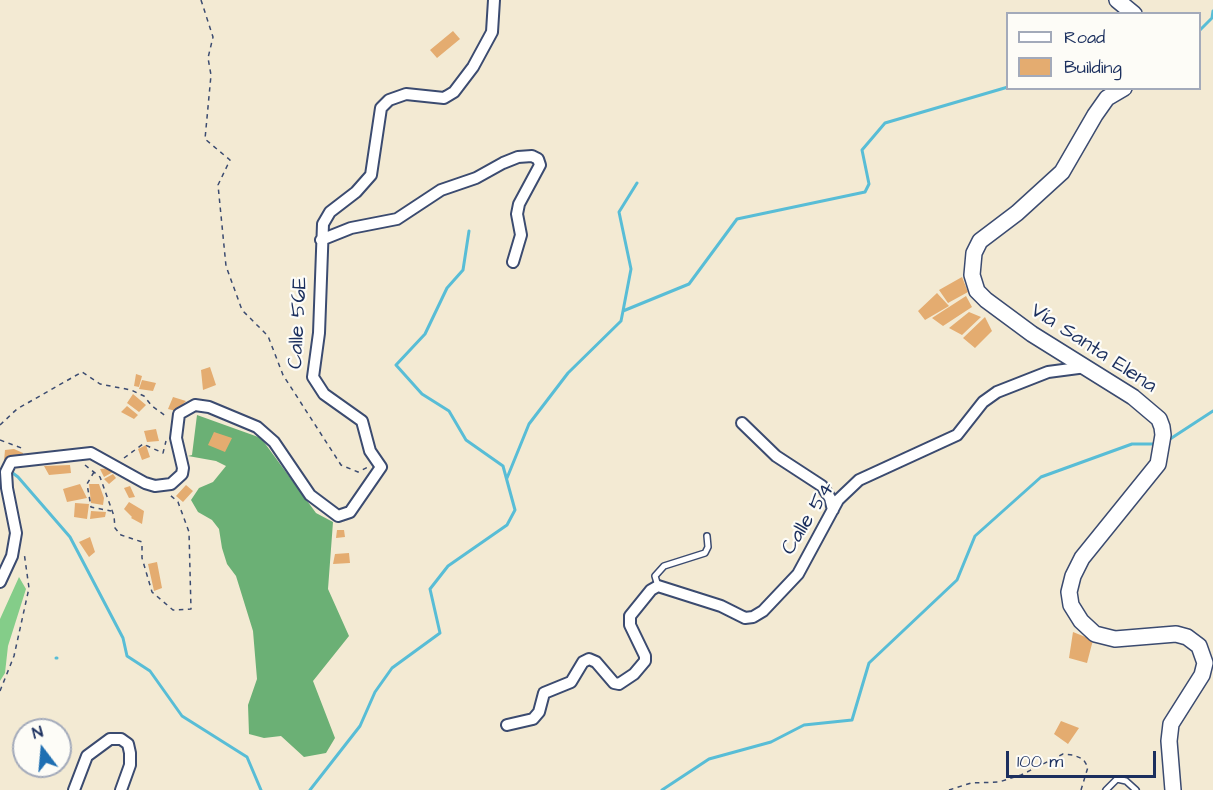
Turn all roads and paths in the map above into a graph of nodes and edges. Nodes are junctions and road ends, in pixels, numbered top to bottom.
1 (201, 0) edge
2 (494, 0) edge
3 (1117, 0) edge
4 (1132, 12) edge
5 (1121, 90) edge
6 (321, 240) junction
7 (513, 262) dead end
8 (1086, 367) junction
9 (177, 422) junction
10 (742, 423) dead end
11 (0, 425) edge
12 (70, 454) junction
13 (377, 463) junction
14 (116, 465) junction
15 (95, 471) junction
16 (169, 484) junction
17 (832, 510) junction
18 (112, 511) junction
19 (706, 536) dead end
20 (23, 548) dead end
21 (0, 582) edge
22 (658, 586) junction
23 (0, 691) edge
24 (507, 725) dead end
25 (74, 790) edge
26 (121, 790) edge
27 (949, 790) edge
28 (1081, 790) edge
29 (1106, 790) edge
30 (1136, 790) edge
31 (1173, 790) edge

1 - 13 path
2 - 6 street, Calle 56E
3 - 4 main road
5 - 8 main road, Vía Santa Elena
6 - 7 street
6 - 13 street, Calle 56E
8 - 17 street, Calle 54
8 - 31 main road, Vía Santa Elena
9 - 11 path
9 - 13 street
9 - 14 path
9 - 16 street
10 - 17 street
12 - 14 street
12 - 15 path
12 - 21 street
14 - 16 street
15 - 18 path
15 - 18 path
16 - 18 path
17 - 22 street, Calle 54
19 - 22 lane
20 - 23 path
22 - 24 street
25 - 26 street
27 - 28 path
29 - 30 lane

